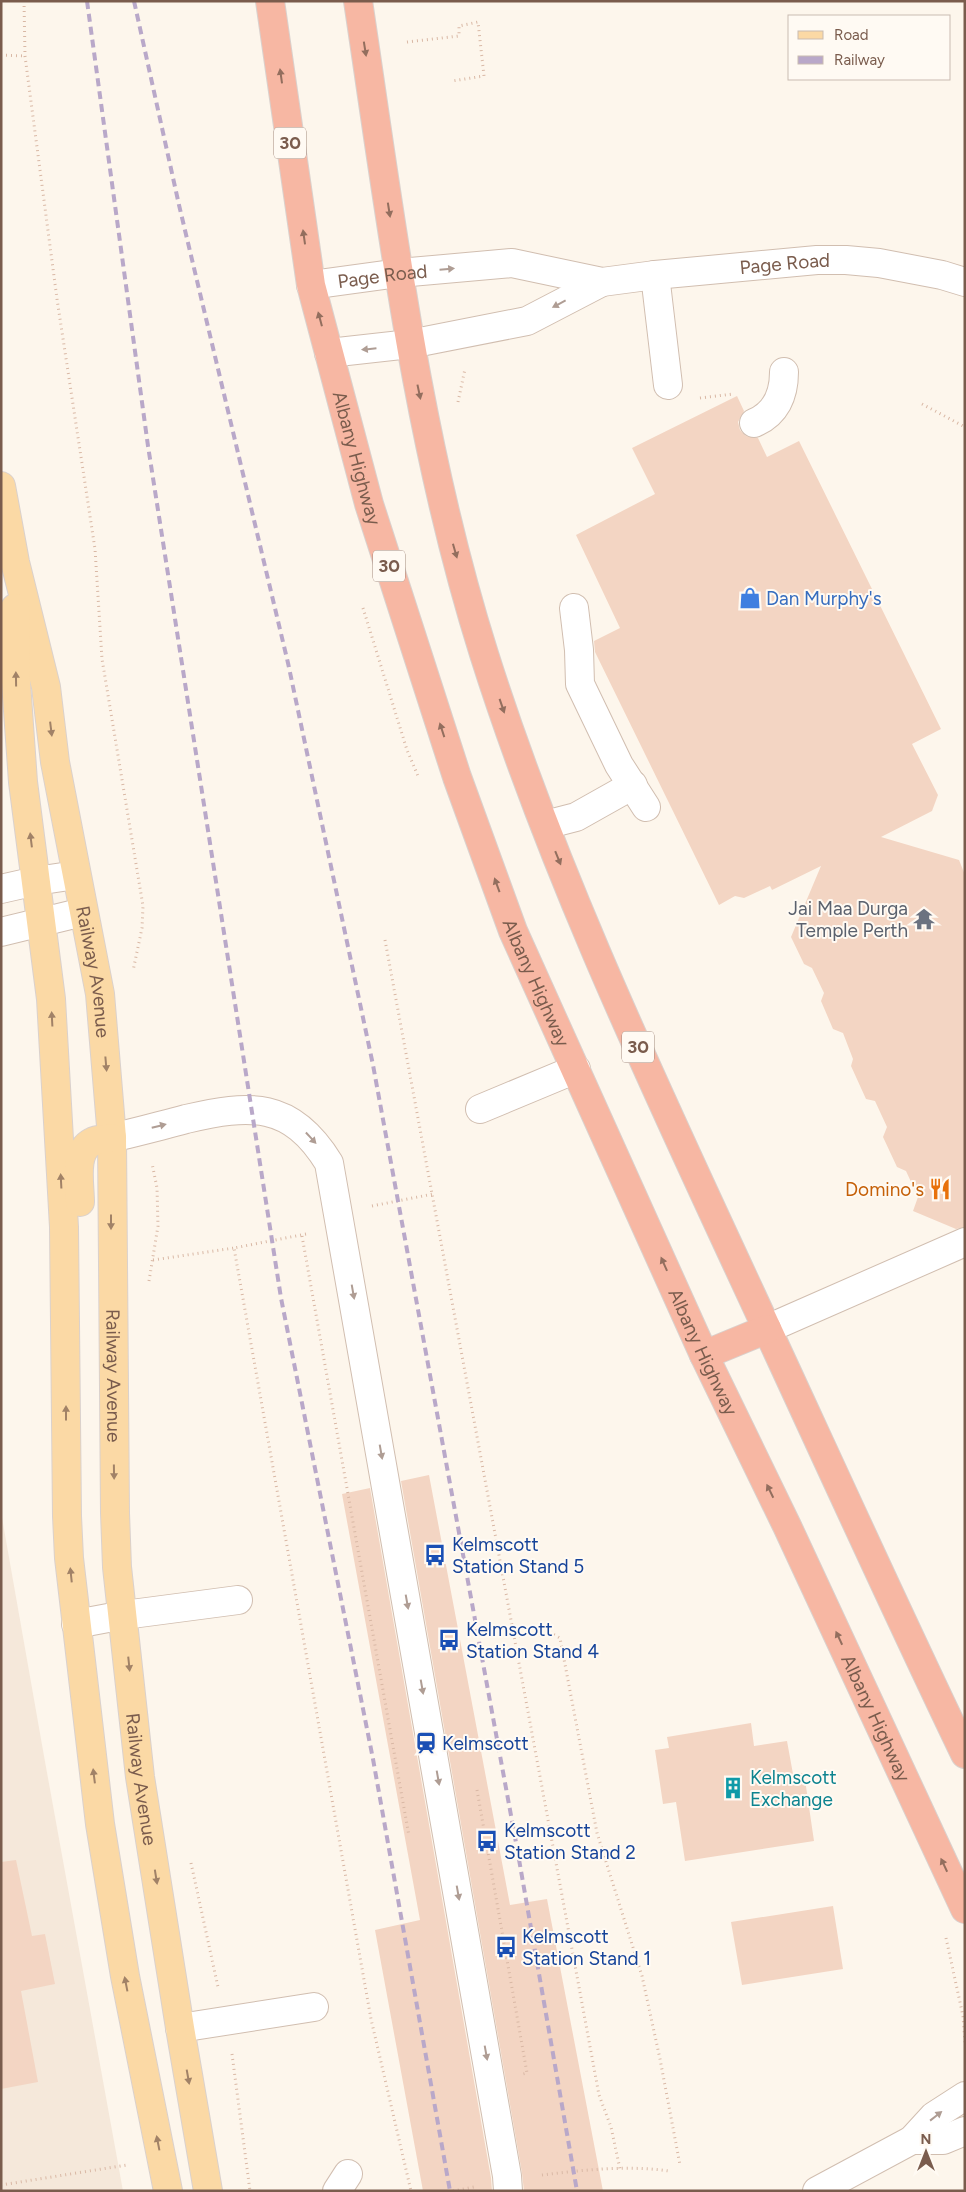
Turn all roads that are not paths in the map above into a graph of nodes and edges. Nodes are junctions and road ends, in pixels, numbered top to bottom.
1 (270, 1) edge
2 (358, 1) edge
3 (399, 273) junction
4 (655, 274) junction
5 (602, 282) junction
6 (965, 282) edge
7 (311, 285) junction
8 (410, 344) junction
9 (329, 353) junction
10 (784, 372) dead end
11 (668, 385) dead end
12 (754, 423) dead end
13 (1, 486) edge
14 (15, 562) junction
15 (574, 608) dead end
16 (545, 825) junction
17 (76, 875) junction
18 (36, 881) junction
19 (1, 889) edge
20 (83, 912) junction
21 (42, 924) junction
22 (1, 932) edge
23 (576, 1069) junction
24 (480, 1109) dead end
25 (112, 1138) junction
26 (965, 1242) edge
27 (767, 1329) junction
28 (66, 1352) junction
29 (704, 1355) junction
30 (238, 1600) dead end
31 (124, 1615) junction
32 (76, 1624) junction
33 (965, 1754) edge
34 (965, 1909) edge
35 (314, 2007) dead end
36 (180, 2028) junction
37 (965, 2096) edge
38 (965, 2131) edge
39 (912, 2140) junction
40 (168, 2191) edge
41 (208, 2191) edge
42 (337, 2191) edge
43 (353, 2191) edge
44 (508, 2191) edge
45 (817, 2191) edge

7 -> 1 highway, Albany Highway / 30
2 -> 3 highway, 30
3 -> 5 street, Page Road
3 - 7 street, Page Road
3 - 8 highway, 30
4 - 5 street, Page Road
4 - 6 street, Page Road
4 - 11 street
5 -> 8 street, Page Road
9 -> 7 highway, Albany Highway / 30
8 -> 9 street, Page Road
8 -> 16 highway, 30
23 -> 9 highway, Albany Highway / 30
10 - 12 street
13 - 14 main road, Railway Avenue
14 -> 17 main road, Railway Avenue
18 -> 14 main road, Railway Avenue
15 - 16 street
16 -> 27 highway, 30
17 - 18 street
17 - 20 main road, Railway Avenue
18 - 19 street
18 - 21 main road, Railway Avenue
20 - 21 street
20 -> 25 main road, Railway Avenue
21 - 22 street
28 -> 21 main road, Railway Avenue
23 - 24 street
29 -> 23 highway, Albany Highway / 30
25 - 28 main road
25 -> 31 main road, Railway Avenue
25 -> 44 street
26 - 27 street
27 - 29 highway
27 - 33 highway, 30
32 -> 28 main road, Railway Avenue
34 -> 29 highway, Albany Highway / 30
30 - 31 street
31 - 32 street
31 -> 36 main road, Railway Avenue
40 -> 32 main road, Railway Avenue
35 - 36 street
36 -> 41 main road, Railway Avenue
39 -> 37 street
38 - 39 street
39 - 45 street
42 - 43 street

